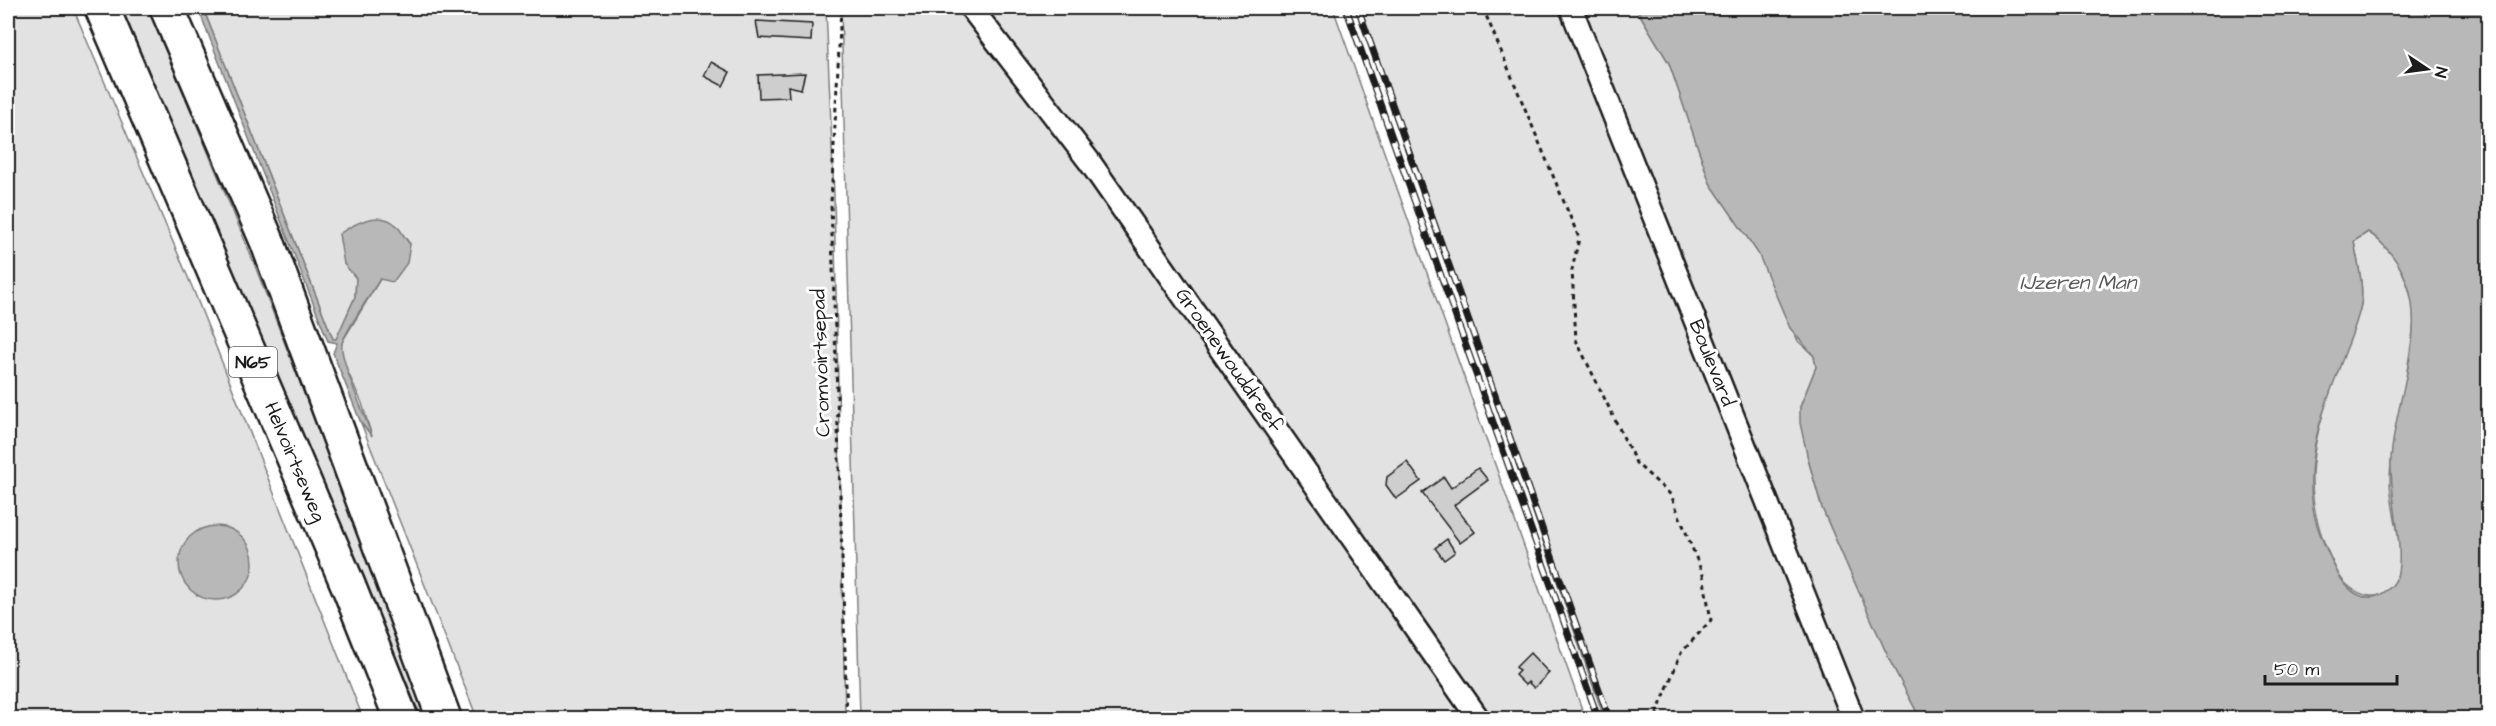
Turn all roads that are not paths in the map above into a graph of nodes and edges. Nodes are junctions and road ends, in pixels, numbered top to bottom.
1 (102, 8) edge
2 (167, 8) edge
3 (971, 8) edge
4 (1571, 8) edge
5 (401, 718) edge
6 (444, 718) edge
7 (1478, 718) edge
8 (1853, 718) edge

1 - 5 main road, Helvoirtseweg / N65
2 - 6 main road, N65
3 - 7 street, Groenewouddreef
4 - 8 street, Boulevard

